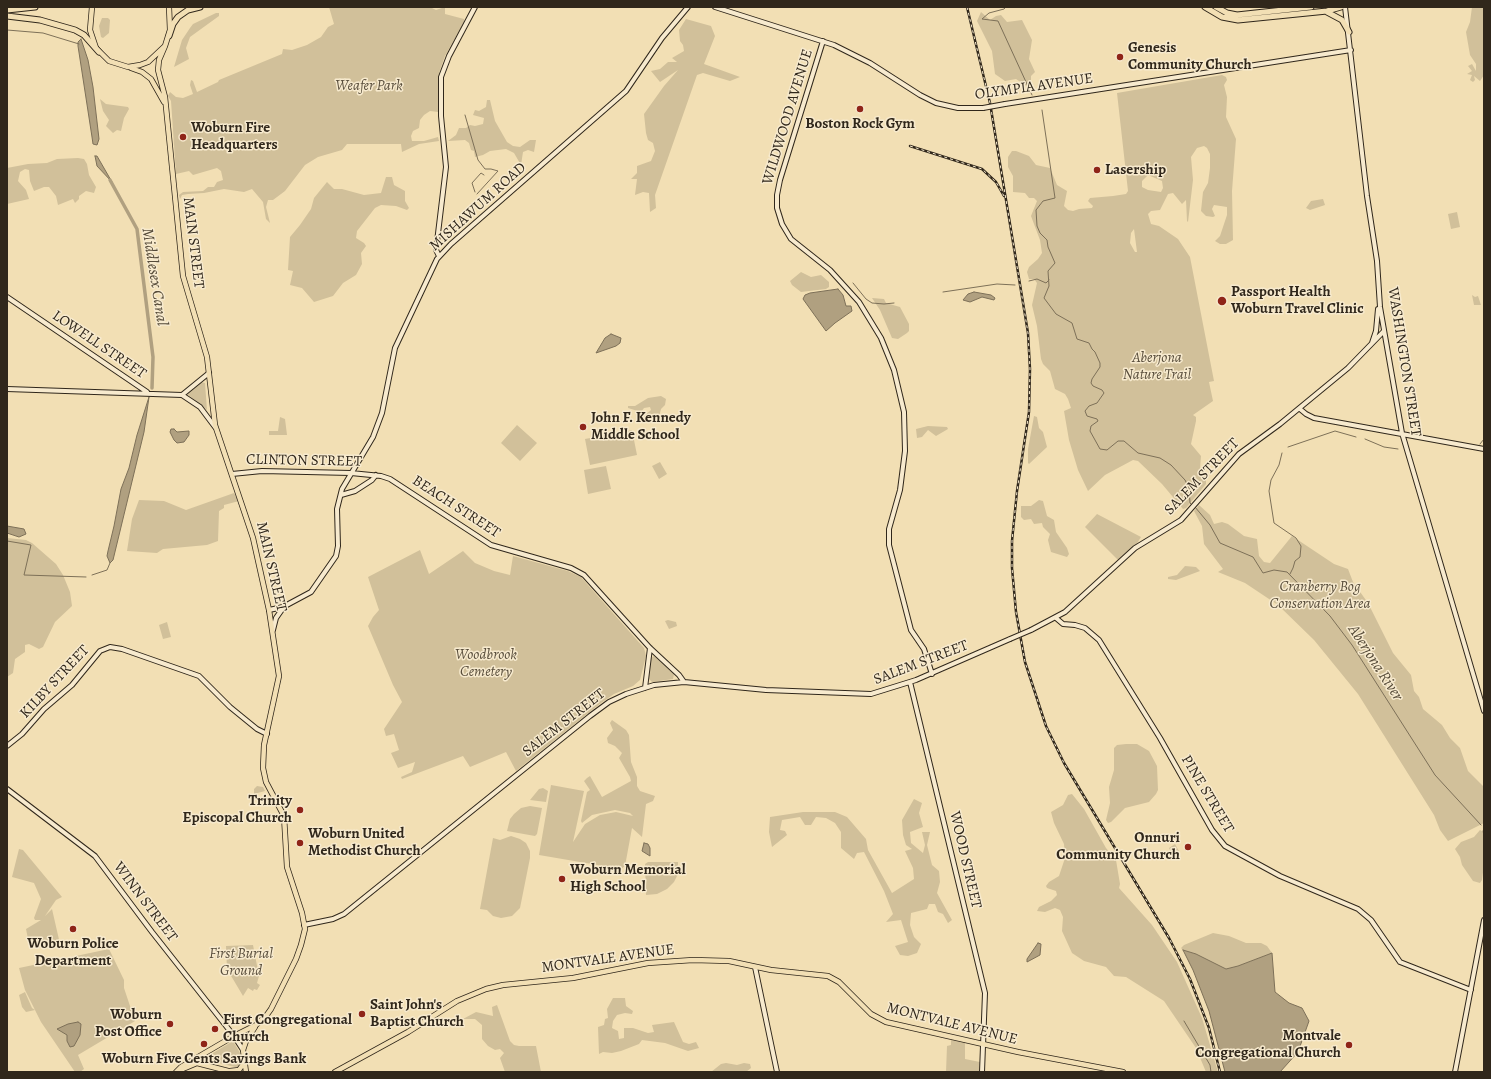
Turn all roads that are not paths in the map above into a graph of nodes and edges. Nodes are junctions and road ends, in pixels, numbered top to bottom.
1 (34, 7) edge
2 (92, 7) edge
3 (169, 7) edge
4 (200, 7) edge
5 (475, 7) edge
6 (688, 7) edge
7 (716, 7) edge
8 (1205, 7) edge
9 (1216, 7) edge
10 (1309, 7) edge
11 (1341, 7) edge
12 (1345, 7) edge
13 (7, 10) edge
14 (1322, 12) junction
15 (7, 16) edge
16 (1349, 32) junction
17 (169, 36) junction
18 (823, 41) junction
19 (165, 46) junction
20 (1351, 50) junction
21 (99, 52) junction
22 (121, 66) junction
23 (164, 102) junction
24 (438, 256) junction
25 (7, 296) edge
26 (1379, 300) junction
27 (1384, 331) junction
28 (1372, 344) junction
29 (1387, 346) junction
30 (210, 372) junction
31 (136, 384) junction
32 (7, 389) edge
33 (135, 392) junction
34 (148, 392) junction
35 (182, 395) junction
36 (1300, 408) junction
37 (216, 430) junction
38 (1402, 433) junction
39 (1484, 449) edge
40 (351, 473) junction
41 (232, 474) junction
42 (376, 475) junction
43 (341, 495) junction
44 (283, 607) junction
45 (270, 612) junction
46 (279, 612) junction
47 (1056, 618) junction
48 (273, 632) junction
49 (650, 648) junction
50 (932, 674) junction
51 (684, 682) junction
52 (910, 682) junction
53 (644, 688) junction
54 (1484, 711) edge
55 (267, 734) junction
56 (7, 746) edge
57 (7, 789) edge
58 (1484, 920) edge
59 (304, 925) junction
60 (754, 967) junction
61 (1471, 990) junction
62 (256, 1025) junction
63 (234, 1036) junction
64 (984, 1045) junction
65 (243, 1050) junction
66 (208, 1052) junction
67 (244, 1061) junction
68 (202, 1064) junction
69 (177, 1071) edge
70 (231, 1071) edge
71 (246, 1072) edge
72 (334, 1072) edge
73 (777, 1072) edge
74 (982, 1072) edge
75 (1123, 1072) edge
76 (1455, 1072) edge

1 - 13 highway
2 - 21 main road
3 - 17 main road
4 - 17 highway
5 - 24 street
6 - 24 street, MISHAWUM ROAD
7 - 18 street, OLYMPIA AVENUE
8 - 14 highway
9 - 10 highway
11 - 14 highway
12 - 16 street, WASHINGTON STREET
14 - 16 highway
15 - 21 highway
16 - 20 street, WASHINGTON STREET
17 - 19 main road, MAIN STREET
18 - 20 street, OLYMPIA AVENUE, bridge
18 - 50 street, WILDWOOD AVENUE
19 - 22 main road
19 - 23 main road, MAIN STREET
20 - 26 street, WASHINGTON STREET
21 - 22 main road, MAIN STREET
22 - 23 main road, MAIN STREET
23 - 30 main road, MAIN STREET
24 - 40 street, MISHAWUM ROAD
25 - 31 street, LOWELL STREET
26 - 27 street, WASHINGTON STREET
26 - 28 street
27 - 28 street, SALEM STREET
27 - 29 street, WASHINGTON STREET
28 - 29 street
28 - 36 street, SALEM STREET
29 - 38 street, WASHINGTON STREET
30 - 35 street
30 - 37 main road, MAIN STREET
31 - 33 street
31 - 34 street, LOWELL STREET
32 - 33 street
33 - 34 street
34 - 35 street, LOWELL STREET
35 - 37 street, LOWELL STREET
36 - 38 street
36 - 47 street, SALEM STREET
37 - 41 main road, MAIN STREET
38 - 39 street
38 - 54 street, WASHINGTON STREET
40 - 41 street, CLINTON STREET
40 - 42 street, CLINTON STREET
40 - 43 street, MISHAWUM ROAD
41 - 45 main road, MAIN STREET
42 - 43 street
42 - 49 street, BEACH STREET
43 - 44 street, MISHAWUM ROAD
44 - 45 street, MISHAWUM ROAD
44 - 46 street, MISHAWUM ROAD
45 - 46 street
45 - 48 main road, MAIN STREET
46 - 48 street, MISHAWUM ROAD
47 - 50 street, SALEM STREET, bridge
47 - 61 street, PINE STREET
48 - 55 main road, MAIN STREET
49 - 51 street, BEACH STREET
49 - 53 street
50 - 52 street, SALEM STREET
51 - 52 street, SALEM STREET
51 - 53 street, SALEM STREET
52 - 64 street, WOOD STREET
53 - 59 street, SALEM STREET
55 - 56 street, KILBY STREET
55 - 59 main road, MAIN STREET
57 - 63 street, WINN STREET
58 - 61 street
59 - 62 main road, MAIN STREET
60 - 64 main road, MONTVALE AVENUE
60 - 72 main road, MONTVALE AVENUE
60 - 73 street
61 - 76 street
62 - 63 main road, MAIN STREET
62 - 65 main road, MAIN STREET
63 - 65 street, WINN STREET
63 - 66 main road, MAIN STREET
64 - 74 street, WOOD STREET
64 - 75 main road, MONTVALE AVENUE
65 - 67 main road
66 - 68 main road
66 - 69 main road, MAIN STREET
67 - 70 main road
67 - 71 main road
68 - 69 main road
68 - 70 main road

